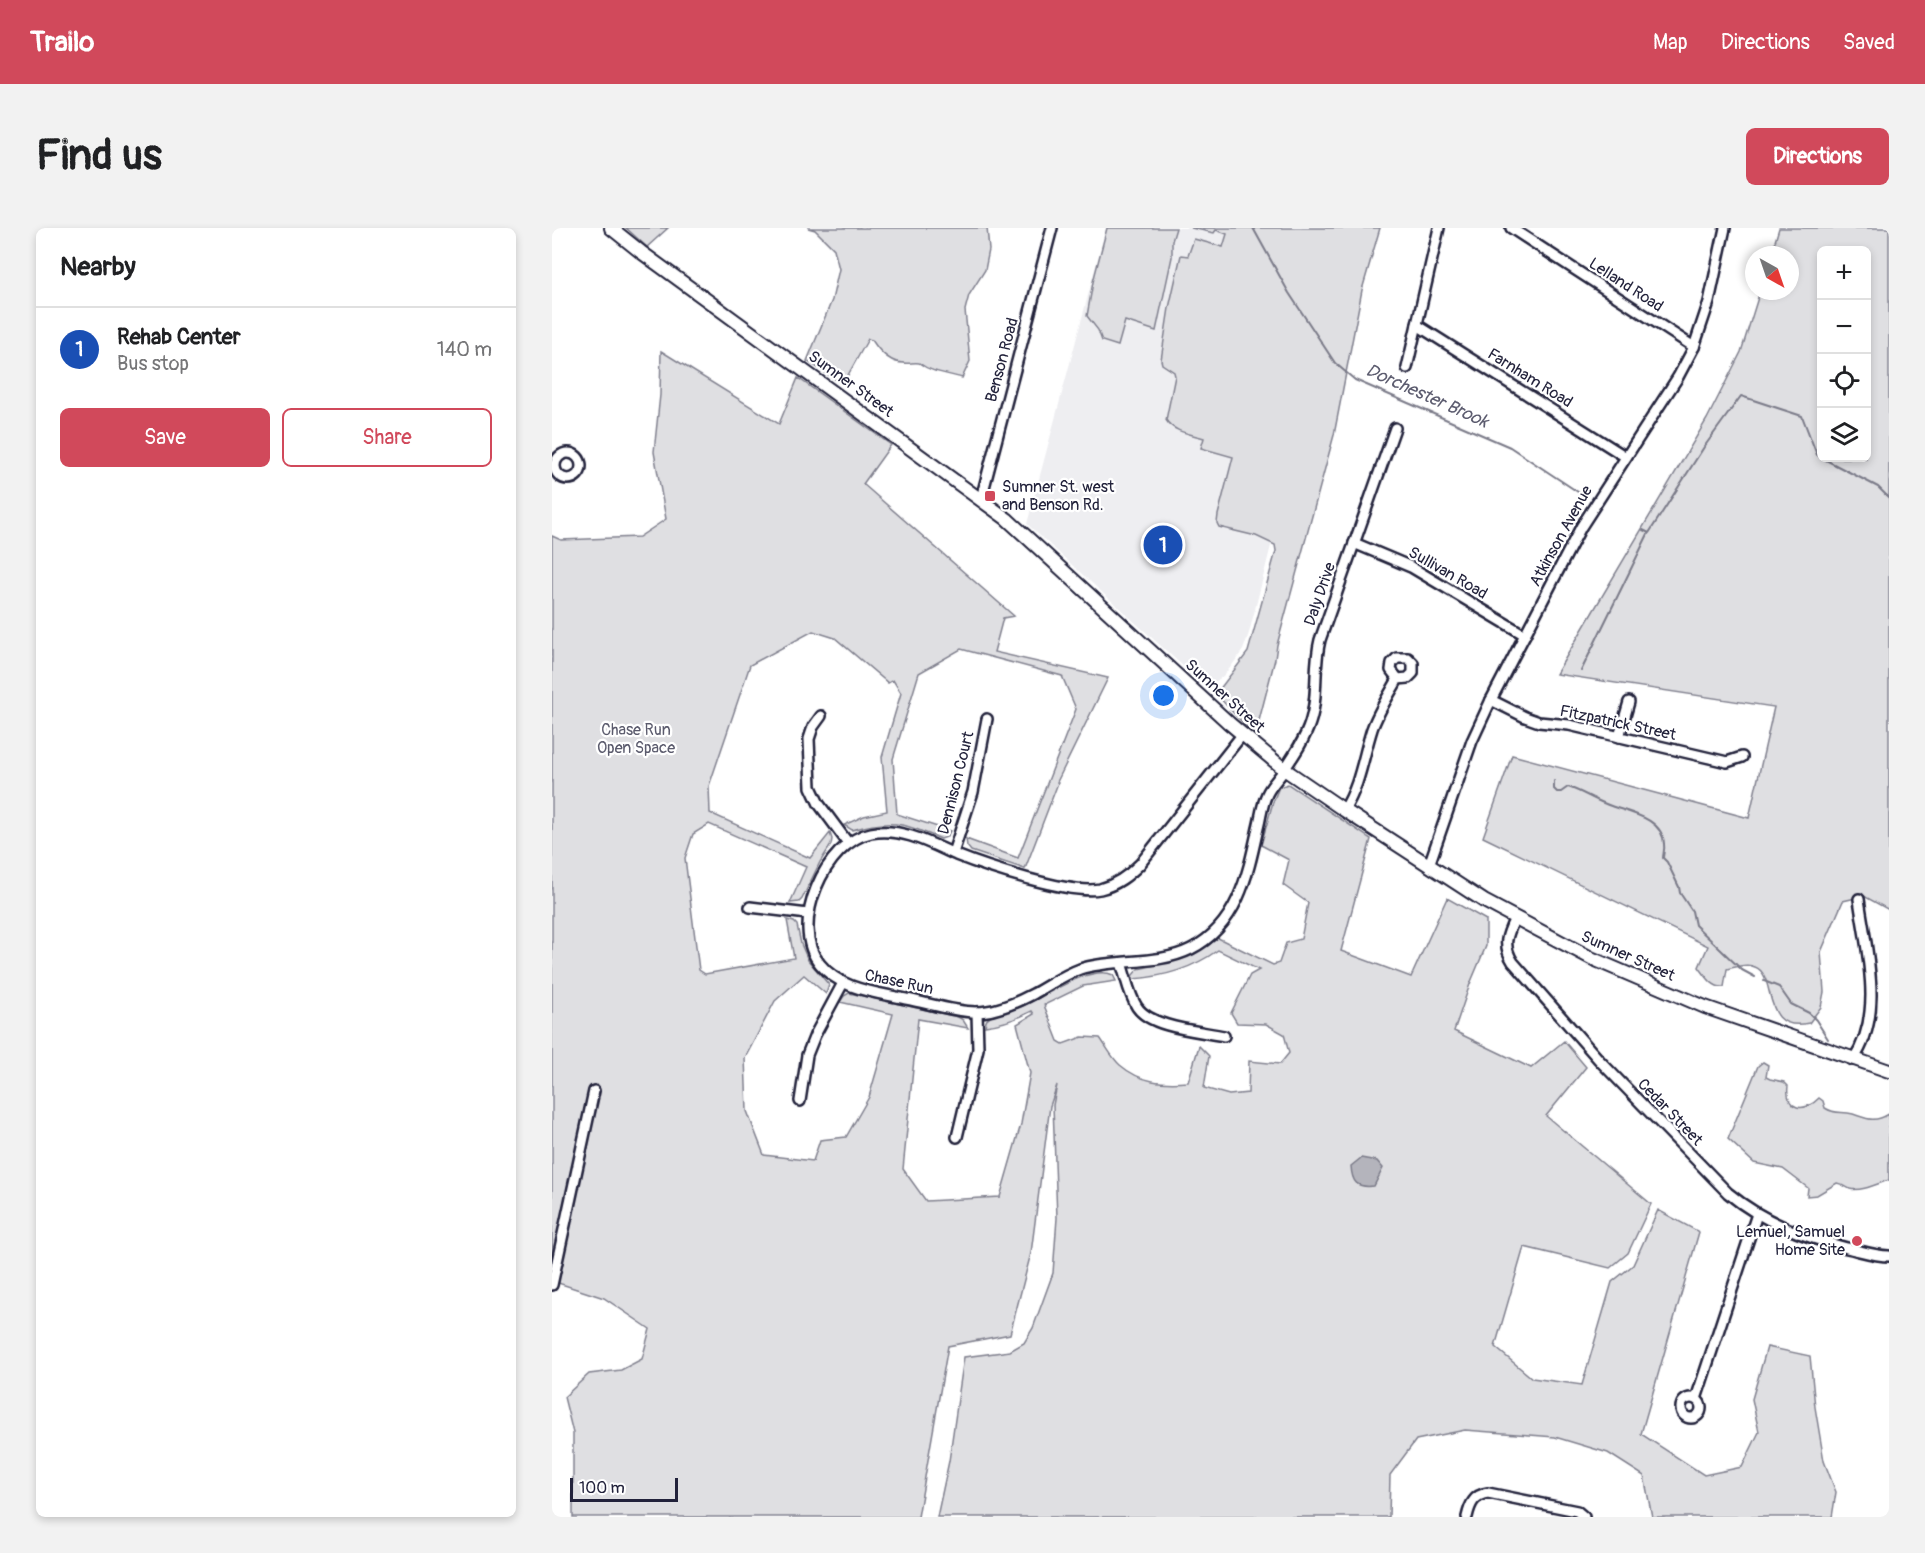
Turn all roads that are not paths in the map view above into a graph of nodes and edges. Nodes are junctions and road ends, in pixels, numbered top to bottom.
1 (611, 228) edge
2 (1053, 228) edge
3 (1439, 228) edge
4 (1511, 228) edge
5 (1725, 228) edge
6 (1417, 325) junction
7 (1694, 347) junction
8 (1407, 368) dead end
9 (1395, 428) dead end
10 (1626, 457) junction
11 (981, 499) junction
12 (1354, 543) junction
13 (1525, 635) junction
14 (1398, 679) dead end
15 (1491, 700) junction
16 (1629, 702) dead end
17 (821, 716) dead end
18 (987, 719) dead end
19 (1242, 735) junction
20 (1619, 737) junction
21 (1742, 757) dead end
22 (1284, 769) junction
23 (1344, 810) junction
24 (848, 843) junction
25 (954, 854) junction
26 (1429, 865) junction
27 (1859, 899) dead end
28 (750, 907) dead end
29 (808, 914) junction
30 (1515, 918) junction
31 (1121, 963) junction
32 (843, 982) junction
33 (977, 1012) junction
34 (1224, 1036) dead end
35 (1853, 1060) junction
36 (1889, 1071) edge
37 (594, 1091) dead end
38 (800, 1101) dead end
39 (957, 1137) dead end
40 (1757, 1214) junction
41 (1886, 1257) edge
42 (552, 1285) edge
43 (1696, 1399) dead end
44 (1467, 1517) edge
45 (1584, 1517) edge

1 - 11 main road, Sumner Street
2 - 11 street, Benson Road
3 - 6 street
4 - 7 street, Lelland Road
5 - 7 street, Atkinson Avenue
6 - 8 street
6 - 10 street, Farnham Road
7 - 10 street, Atkinson Avenue
9 - 12 street, Daly Drive
10 - 13 street, Atkinson Avenue
11 - 19 main road, Sumner Street
12 - 13 street, Sullivan Road
12 - 22 street, Daly Drive
13 - 15 street, Atkinson Avenue
14 - 23 street
15 - 20 street, Fitzpatrick Street
15 - 26 street, Atkinson Avenue
16 - 20 street
17 - 24 street
18 - 25 street, Dennison Court
19 - 22 main road, Sumner Street
19 - 25 street
20 - 21 street, Fitzpatrick Street
22 - 23 main road, Sumner Street
22 - 31 street, Chase Run
23 - 26 main road, Sumner Street
24 - 25 street
24 - 29 street, Chase Run
26 - 30 main road, Sumner Street
27 - 35 street
28 - 29 street
29 - 32 street, Chase Run
30 - 35 main road, Sumner Street
30 - 40 street, Cedar Street
31 - 33 street, Chase Run
31 - 34 street
32 - 33 street, Chase Run
32 - 38 street
33 - 39 street
35 - 36 main road, Sumner Street
37 - 42 street
40 - 41 street, Cedar Street
40 - 43 street
44 - 45 street

